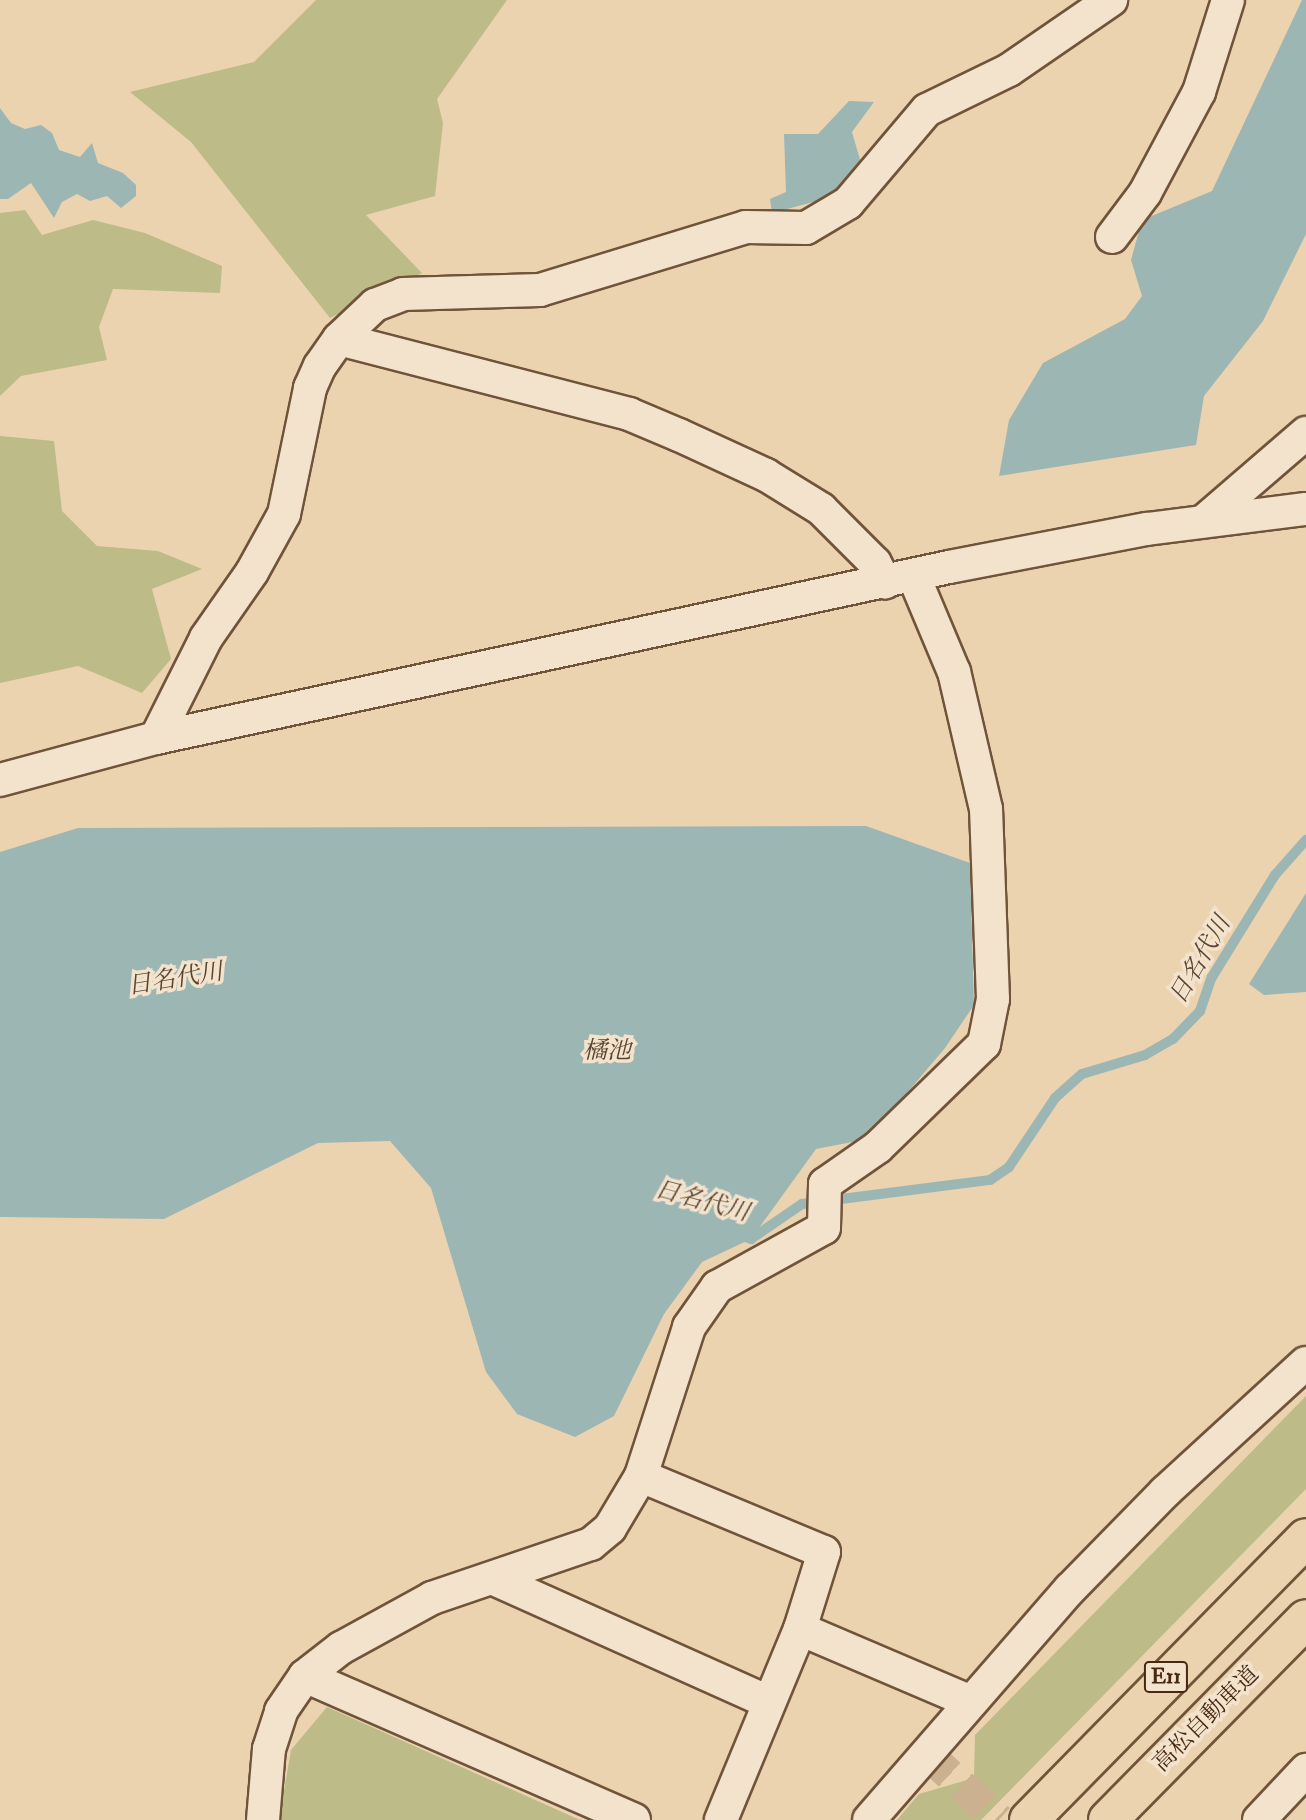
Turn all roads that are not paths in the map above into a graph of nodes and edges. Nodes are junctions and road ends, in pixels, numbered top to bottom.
1 (1111, 0) edge
2 (1228, 0) edge
3 (1112, 237) dead end
4 (339, 339) junction
5 (1306, 433) edge
6 (1306, 509) edge
7 (1204, 521) junction
8 (900, 580) junction
9 (156, 738) junction
10 (0, 780) edge
11 (1306, 1363) edge
12 (641, 1476) junction
13 (1306, 1538) edge
14 (496, 1580) junction
15 (1306, 1619) edge
16 (800, 1629) junction
17 (305, 1676) junction
18 (767, 1701) junction
19 (971, 1702) junction
20 (1306, 1770) edge
21 (263, 1820) edge
22 (634, 1820) edge
23 (721, 1820) edge
24 (869, 1820) edge
25 (1029, 1820) edge
26 (1108, 1820) edge
27 (1259, 1820) edge

1 - 4 street
2 - 3 street
4 - 8 street
4 - 9 street
5 - 7 street
6 - 7 street
7 - 8 street
8 - 9 street
8 - 12 street
9 - 10 street
11 - 19 street
12 - 14 street
12 - 16 street
13 - 25 highway, E11
14 - 17 street
14 - 18 street
15 - 26 highway, 高松自動車道 / E11
16 - 18 street
16 - 19 street
17 - 21 street
17 - 22 street
18 - 23 street
19 - 24 street
20 - 27 street

